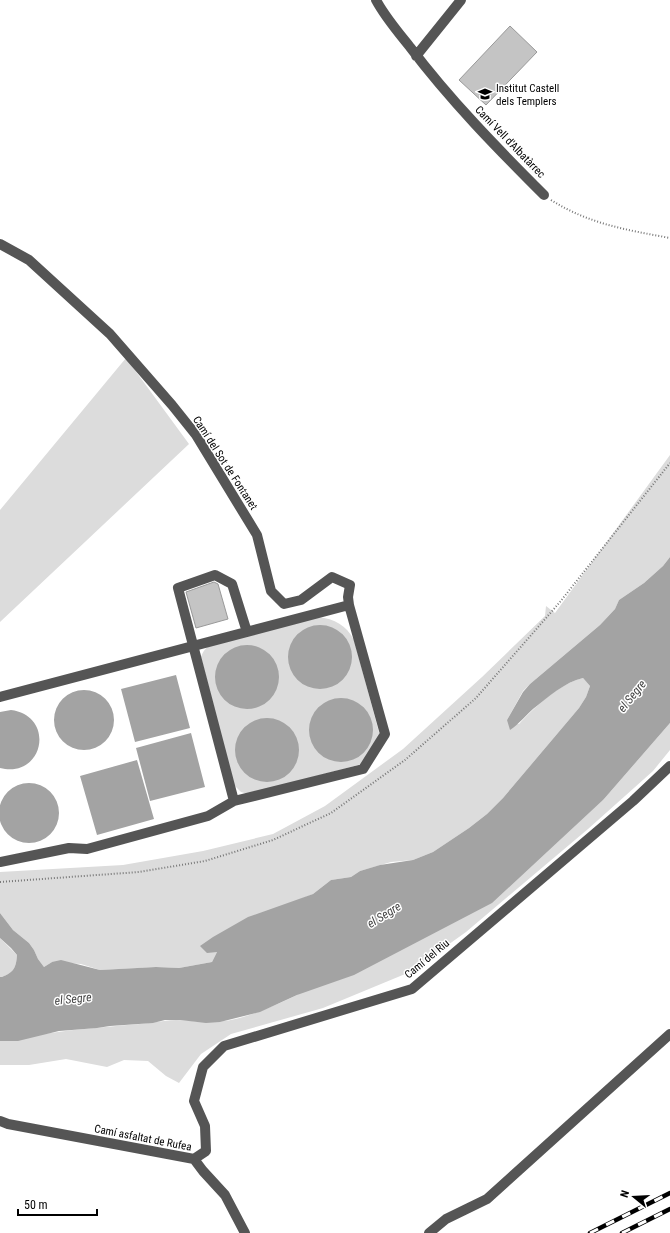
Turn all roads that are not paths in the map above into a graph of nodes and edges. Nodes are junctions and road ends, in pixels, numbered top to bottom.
1 (376, 0) edge
2 (461, 0) edge
3 (416, 56) junction
4 (544, 195) road end
5 (0, 244) edge
6 (349, 601) junction
7 (247, 632) junction
8 (193, 646) junction
9 (0, 697) edge
10 (670, 766) edge
11 (234, 801) junction
12 (0, 862) edge
13 (670, 1034) edge
14 (0, 1121) edge
15 (194, 1159) junction
16 (245, 1233) edge
17 (429, 1233) edge

1 - 3 street, Camí Vell d'Albatàrrec
2 - 3 street
3 - 4 street, Camí Vell d'Albatàrrec
5 - 6 street, Camí del Sot de Fontanet
6 - 7 street
6 - 11 street
7 - 8 street
7 - 8 street
8 - 9 street
8 - 11 street
10 - 15 street, Camí del Riu
11 - 12 street
13 - 17 street
14 - 15 street, Camí asfaltat de Rufea
15 - 16 street, Camí asfaltat de Rufea

